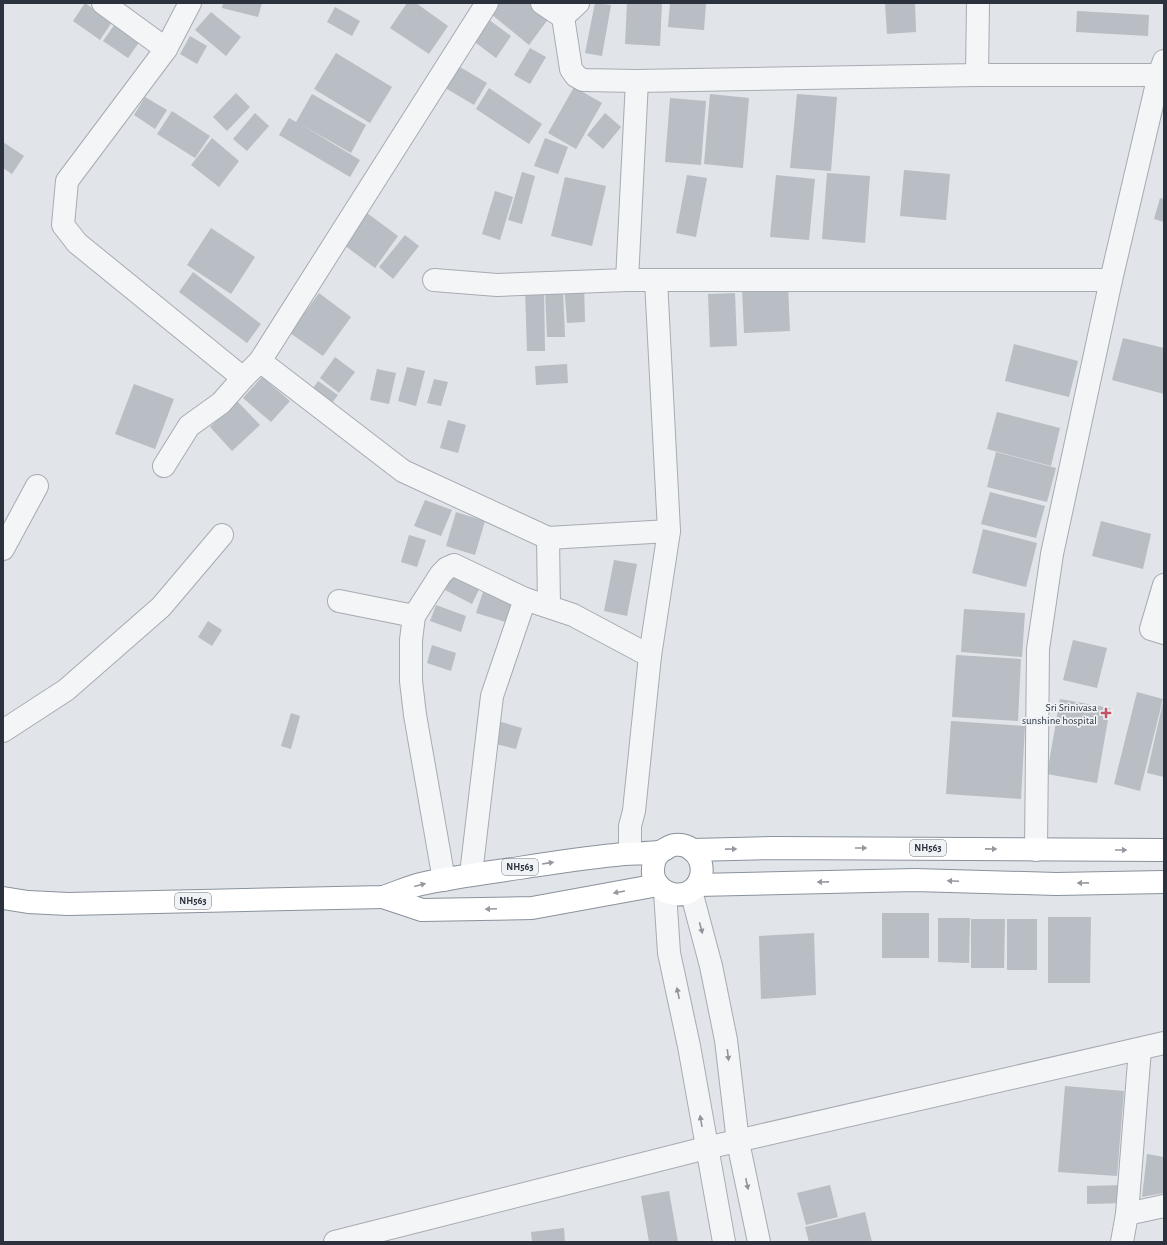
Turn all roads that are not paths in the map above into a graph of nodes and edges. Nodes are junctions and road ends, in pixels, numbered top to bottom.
1 (103, 3) edge
2 (190, 3) edge
3 (487, 3) edge
4 (542, 3) edge
5 (978, 3) edge
6 (571, 10) edge
7 (166, 49) junction
8 (1161, 68) edge
9 (977, 75) junction
10 (637, 81) junction
11 (434, 280) dead end
12 (627, 280) junction
13 (656, 280) junction
14 (1111, 280) junction
15 (260, 361) junction
16 (243, 378) junction
17 (164, 466) dead end
18 (37, 486) dead end
19 (669, 531) junction
20 (222, 536) dead end
21 (548, 538) junction
22 (3, 549) edge
23 (1164, 585) edge
24 (525, 598) junction
25 (339, 601) dead end
26 (549, 606) junction
27 (414, 616) junction
28 (1164, 633) edge
29 (650, 656) junction
30 (3, 731) edge
31 (692, 850) junction
32 (1036, 850) junction
33 (1164, 850) edge
34 (660, 852) junction
35 (630, 853) junction
36 (471, 874) junction
37 (444, 880) junction
38 (1164, 882) edge
39 (662, 888) junction
40 (694, 888) junction
41 (3, 898) edge
42 (384, 898) junction
43 (1164, 1043) edge
44 (1140, 1049) junction
45 (738, 1142) junction
46 (706, 1148) junction
47 (1164, 1206) edge
48 (1127, 1214) junction
49 (374, 1236) edge
50 (335, 1242) edge
51 (724, 1242) edge
52 (760, 1242) edge
53 (1122, 1242) edge

1 - 7 street
2 - 7 street
3 - 15 street
4 - 6 street
5 - 9 street
6 - 10 street
7 - 16 street
8 - 9 street
8 - 14 street
9 - 10 street
10 - 12 street
11 - 12 street
12 - 13 street
13 - 14 street
13 - 19 street
14 - 32 street
15 - 16 street
15 - 21 street
16 - 17 street
18 - 22 street
19 - 21 street
19 - 29 street
20 - 30 street
21 - 26 street
23 - 28 street
24 - 26 street
24 - 27 street
24 - 36 street
25 - 27 street
26 - 29 street
27 - 37 street
29 - 35 street
31 -> 32 highway, NH563
31 - 34 highway, NH563
31 - 40 highway
32 -> 33 highway, NH563
34 - 35 highway, NH563
34 - 39 highway
36 -> 35 highway, NH563
36 - 37 highway, NH563
42 -> 37 highway, NH563
38 -> 40 highway, NH563
39 - 40 highway, NH563
39 -> 42 highway, NH563
46 -> 39 street
40 -> 45 street
41 - 42 highway, NH563
43 - 44 street
44 - 45 street
44 - 48 street
45 - 46 street
45 -> 52 street
46 - 49 street
46 - 51 street
47 - 48 street
48 - 53 street
49 - 50 street

